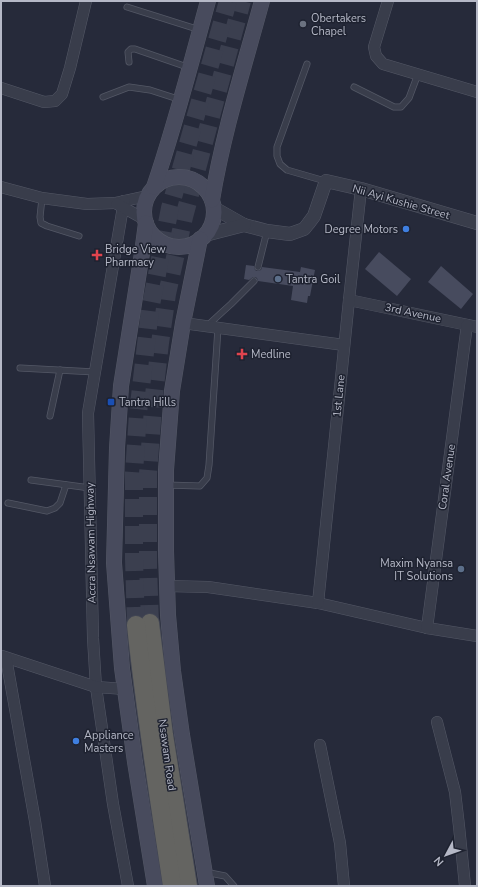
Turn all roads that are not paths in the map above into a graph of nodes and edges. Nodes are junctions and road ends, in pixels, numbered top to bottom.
1 (85, 1) edge
2 (208, 1) edge
3 (262, 1) edge
4 (388, 1) edge
5 (127, 7) dead end
6 (200, 30) junction
7 (129, 62) dead end
8 (307, 64) dead end
9 (190, 68) junction
10 (418, 74) junction
11 (354, 87) dead end
12 (1, 88) edge
13 (477, 92) edge
14 (103, 97) dead end
15 (181, 100) junction
16 (326, 181) junction
17 (1, 187) edge
18 (361, 189) junction
19 (150, 191) junction
20 (42, 198) junction
21 (120, 204) junction
22 (213, 204) junction
23 (145, 221) junction
24 (477, 223) edge
25 (244, 224) junction
26 (267, 231) junction
27 (79, 236) dead end
28 (203, 237) junction
29 (258, 267) dead end
30 (254, 281) dead end
31 (348, 300) junction
32 (183, 323) junction
33 (206, 326) junction
34 (472, 326) edge
35 (218, 328) junction
36 (344, 345) junction
37 (20, 368) dead end
38 (60, 370) junction
39 (95, 372) junction
40 (50, 416) dead end
41 (31, 480) dead end
42 (66, 485) junction
43 (166, 485) junction
44 (90, 488) junction
45 (8, 503) dead end
46 (167, 586) junction
47 (318, 603) junction
48 (427, 628) junction
49 (477, 636) edge
50 (4, 657) edge
51 (96, 687) junction
52 (125, 689) junction
53 (437, 722) dead end
54 (320, 745) dead end
55 (206, 879) edge
56 (45, 886) edge
57 (128, 886) edge
58 (155, 886) edge
59 (172, 886) edge
60 (188, 886) edge
61 (234, 886) edge
62 (344, 886) edge
63 (465, 886) edge

1 - 12 street
2 - 6 main road
3 - 22 main road
4 - 10 street
5 - 6 lane
6 - 9 main road
7 - 9 lane
8 - 16 lane
9 - 15 main road
10 - 11 lane
10 - 13 street
14 - 15 lane
15 - 19 main road
16 - 18 street, Nii Ayi Kushie Street
16 - 26 street
17 - 20 street
18 - 24 street, Nii Ayi Kushie Street
18 - 31 street, 1st Lane
19 - 21 street
19 - 22 main road
19 - 23 main road
20 - 21 street
20 - 27 lane
21 - 23 street
21 - 39 street, Accra Nsawam Highway
22 - 25 street
22 - 28 main road
23 - 28 main road
23 - 52 main road
25 - 26 street
25 - 28 street
26 - 29 lane
28 - 32 main road
30 - 33 lane
31 - 34 street, 3rd Avenue
31 - 36 street, 1st Lane
32 - 33 street
32 - 43 main road
33 - 35 street
34 - 48 street, Coral Avenue
35 - 36 street
35 - 43 lane
36 - 47 street, 1st Lane
37 - 38 lane
38 - 39 lane
38 - 40 lane
39 - 44 street, Accra Nsawam Highway
41 - 42 lane
42 - 44 lane
42 - 45 lane
43 - 46 main road
44 - 51 street, Accra Nsawam Highway
46 - 47 street
46 - 55 main road
47 - 48 street
48 - 49 street
50 - 51 street
50 - 56 street
51 - 52 street
51 - 57 street, Accra Nsawam Highway
52 - 58 main road
53 - 63 street
54 - 62 street
55 - 61 lane
59 - 60 highway, Nsawam Road

